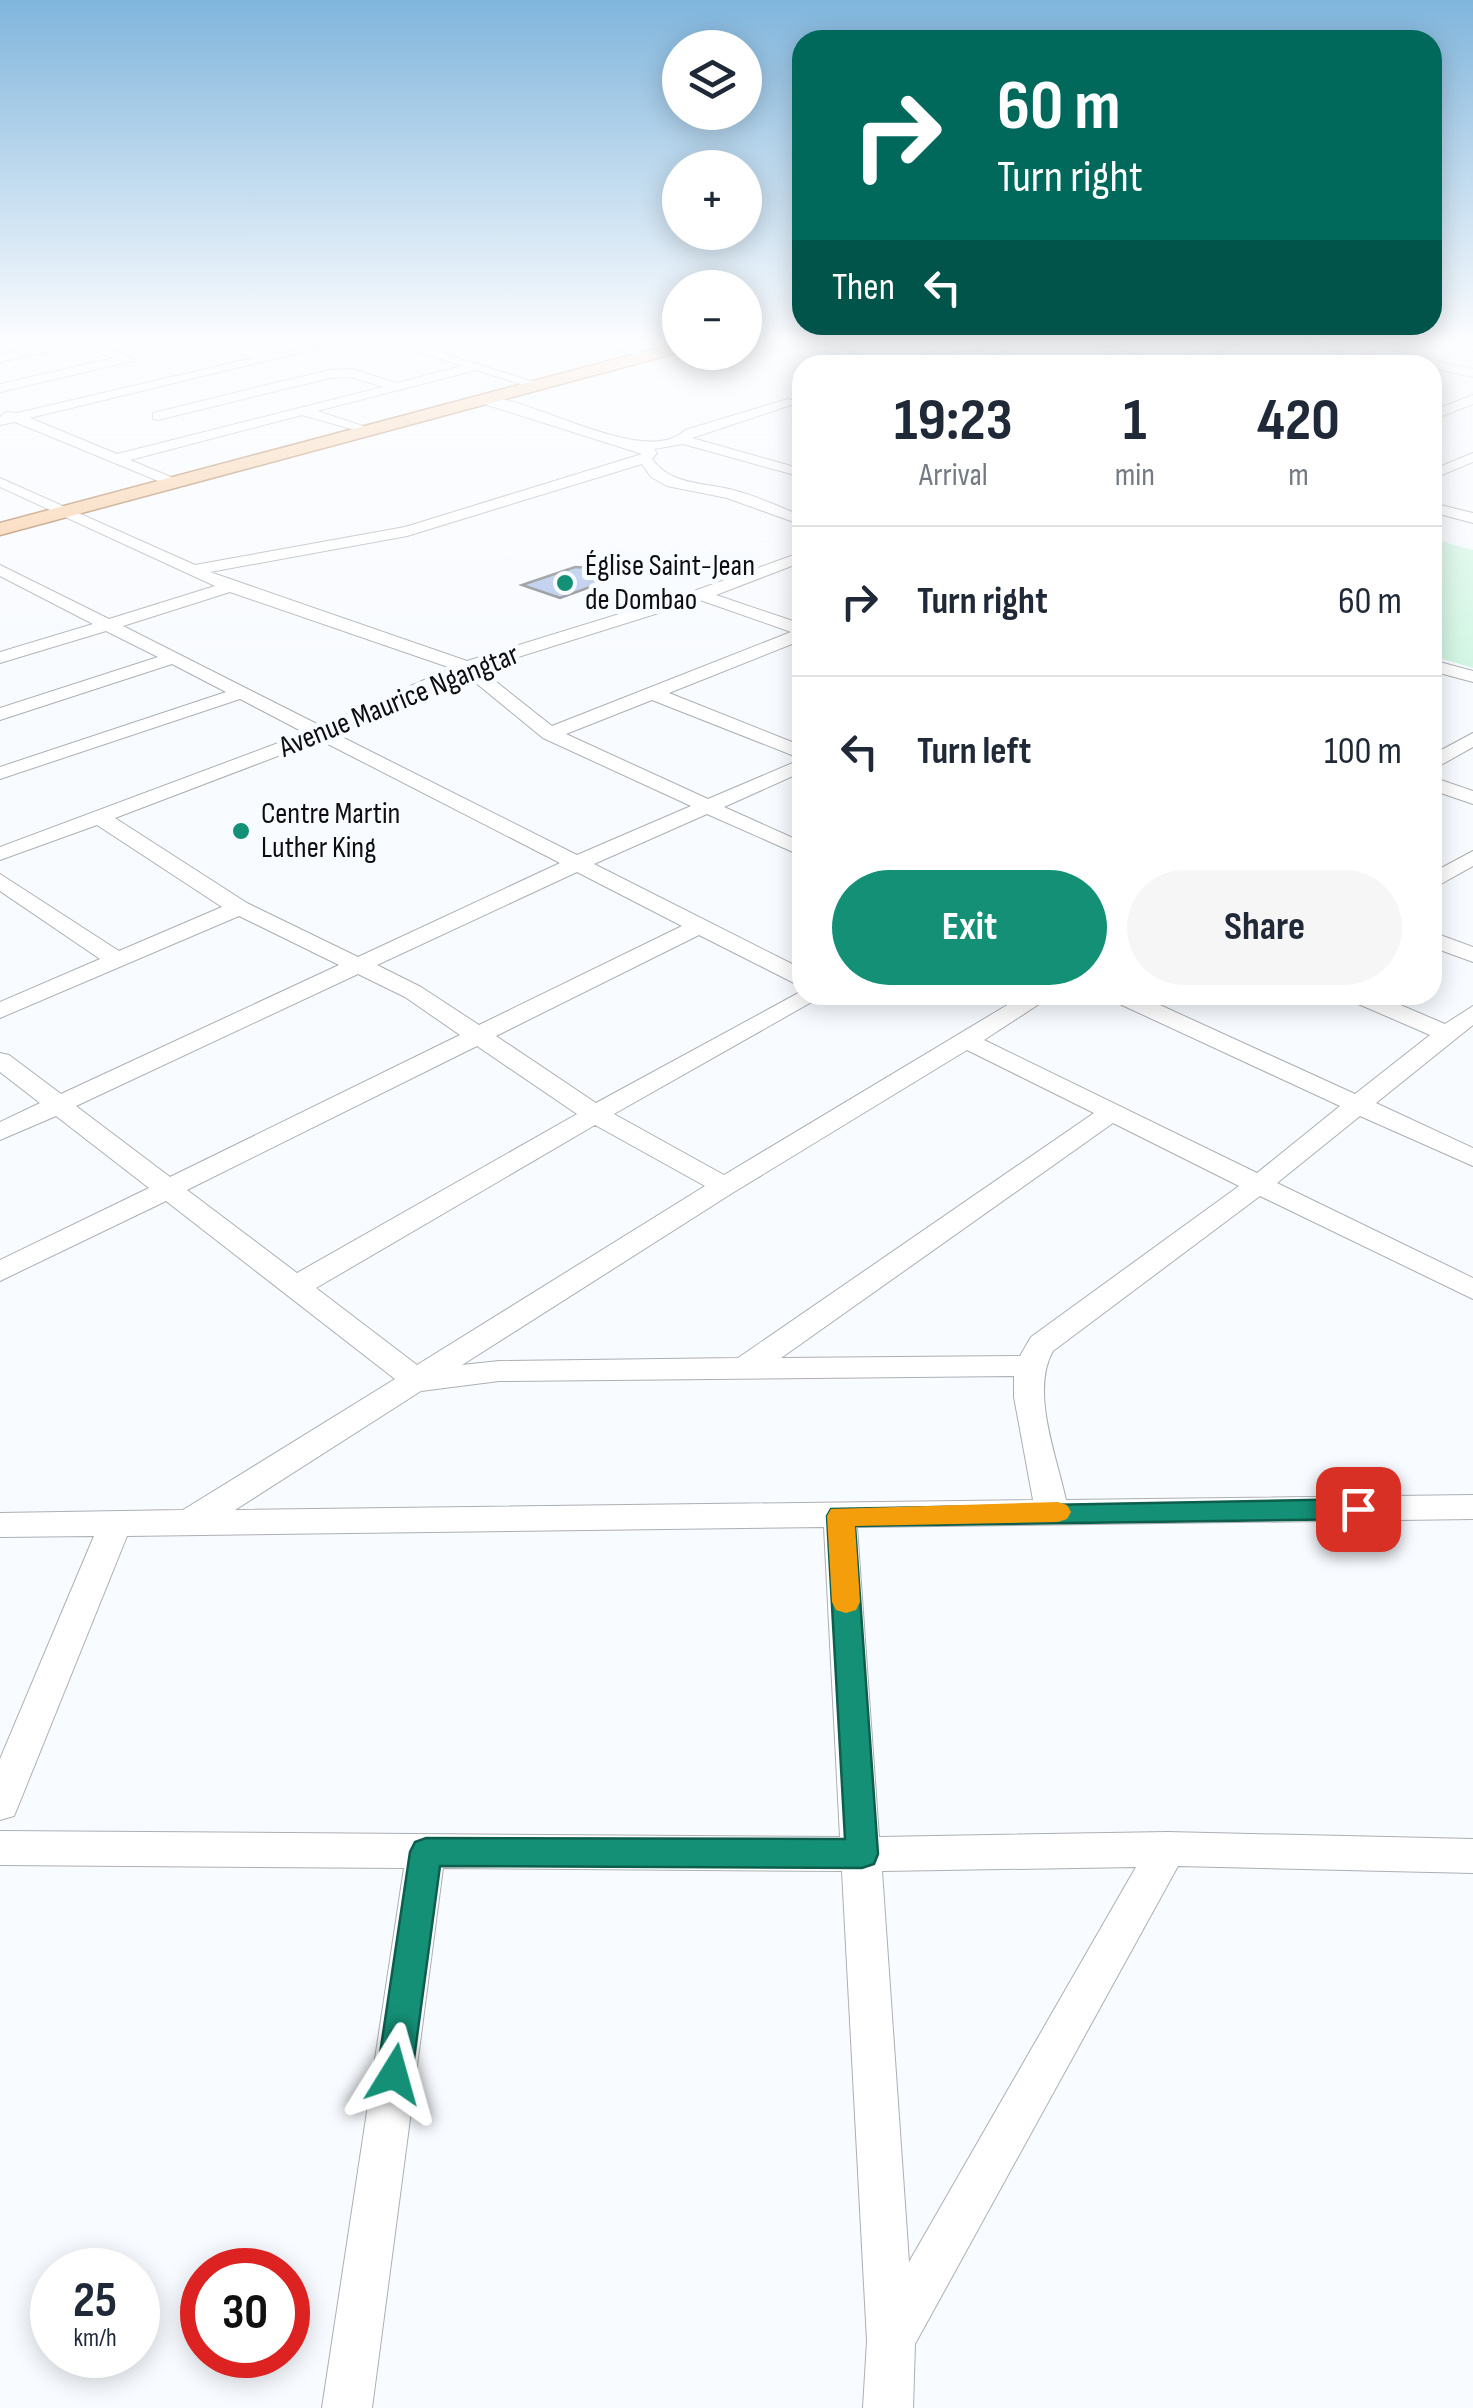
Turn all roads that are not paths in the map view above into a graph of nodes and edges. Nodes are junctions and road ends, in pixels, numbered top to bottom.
1 (104, 454) edge
2 (134, 454) edge
3 (278, 454) edge
4 (640, 454) edge
5 (645, 454) edge
6 (734, 454) edge
7 (1473, 456) edge
8 (116, 459) junction
9 (792, 470) edge
10 (1442, 470) edge
11 (0, 482) edge
12 (173, 483) junction
13 (1442, 510) edge
14 (64, 512) junction
15 (792, 517) edge
16 (1473, 518) edge
17 (0, 529) edge
18 (792, 561) edge
19 (193, 570) junction
20 (5, 577) edge
21 (230, 587) junction
22 (700, 596) junction
23 (110, 624) junction
24 (792, 628) edge
25 (792, 636) edge
26 (176, 657) junction
27 (0, 658) edge
28 (468, 667) junction
29 (1442, 668) edge
30 (1473, 677) edge
31 (244, 692) junction
32 (654, 694) junction
33 (0, 714) edge
34 (324, 732) junction
35 (550, 734) junction
36 (1473, 739) edge
37 (792, 749) edge
38 (1442, 758) edge
39 (792, 770) edge
40 (0, 773) edge
41 (1442, 787) edge
42 (1473, 798) edge
43 (710, 808) junction
44 (101, 818) junction
45 (792, 845) edge
46 (0, 854) edge
47 (1473, 857) edge
48 (578, 863) junction
49 (1442, 877) edge
50 (0, 881) edge
51 (239, 908) junction
52 (700, 926) junction
53 (1442, 942) edge
54 (1473, 955) edge
55 (119, 962) junction
56 (358, 965) junction
57 (792, 973) edge
58 (794, 1005) edge
59 (1024, 1005) edge
60 (1141, 1005) edge
61 (1380, 1005) edge
62 (0, 1011) edge
63 (1473, 1014) edge
64 (476, 1034) junction
65 (1448, 1034) junction
66 (966, 1040) junction
67 (0, 1060) edge
68 (60, 1105) junction
69 (1358, 1106) junction
70 (1112, 1112) junction
71 (595, 1114) junction
72 (0, 1132) edge
73 (1473, 1158) edge
74 (1259, 1184) junction
75 (724, 1186) junction
76 (169, 1189) junction
77 (0, 1272) edge
78 (294, 1287) junction
79 (1473, 1290) edge
80 (1029, 1366) junction
81 (744, 1369) junction
82 (418, 1381) junction
83 (1473, 1508) edge
84 (1052, 1512) junction
85 (840, 1516) junction
86 (190, 1522) junction
87 (116, 1523) junction
88 (0, 1525) edge
89 (0, 1804) edge
90 (0, 1848) edge
91 (1168, 1849) junction
92 (426, 1852) junction
93 (862, 1854) junction
94 (1473, 1856) edge
95 (890, 2342) junction
96 (347, 2408) edge
97 (888, 2408) edge

1 - 8 street
2 - 8 street
3 - 12 main road
4 - 19 street
5 - 15 street
6 - 9 street
7 - 10 street
8 - 12 street
11 - 14 street
12 - 14 main road
13 - 16 street
14 - 17 main road
14 - 19 street
18 - 22 street, Avenue Maurice Ngangtar
19 - 21 street
20 - 23 street
21 - 23 street
21 - 28 street
22 - 24 street
22 - 28 street, Avenue Maurice Ngangtar
23 - 26 street
23 - 27 street
25 - 32 street
26 - 31 street
26 - 33 street
28 - 34 street, Avenue Maurice Ngangtar
28 - 35 street
29 - 30 street
31 - 34 street
31 - 40 street
32 - 35 street
32 - 37 street
34 - 44 street, Avenue Maurice Ngangtar
34 - 48 street
35 - 43 street
36 - 38 street
39 - 43 street
41 - 42 street
43 - 45 street
43 - 48 street
44 - 46 street, Avenue Maurice Ngangtar
44 - 51 street
47 - 49 street
48 - 52 street
48 - 56 street
50 - 55 street
51 - 55 street
51 - 56 street
52 - 57 street
52 - 64 street
53 - 54 street
55 - 62 street
56 - 64 street
56 - 68 street
58 - 71 street
59 - 66 street
60 - 69 street
61 - 65 street
63 - 65 street
64 - 71 street
64 - 76 street
65 - 69 street
66 - 70 street
66 - 75 street
67 - 68 street
68 - 72 street
68 - 76 street
69 - 73 street
69 - 74 street
70 - 74 street
70 - 81 street
71 - 75 street
71 - 78 street
74 - 79 street
74 - 80 street
75 - 82 street
76 - 77 street
76 - 78 street
78 - 82 street
80 - 81 street
80 - 84 street
81 - 82 street
82 - 86 street
83 - 84 street
84 - 85 street
85 - 86 street
85 - 93 street
86 - 87 street
87 - 88 street
87 - 89 street
90 - 92 street
91 - 93 street
91 - 94 street
91 - 95 street
92 - 93 street
92 - 96 street
93 - 95 street
95 - 97 street

